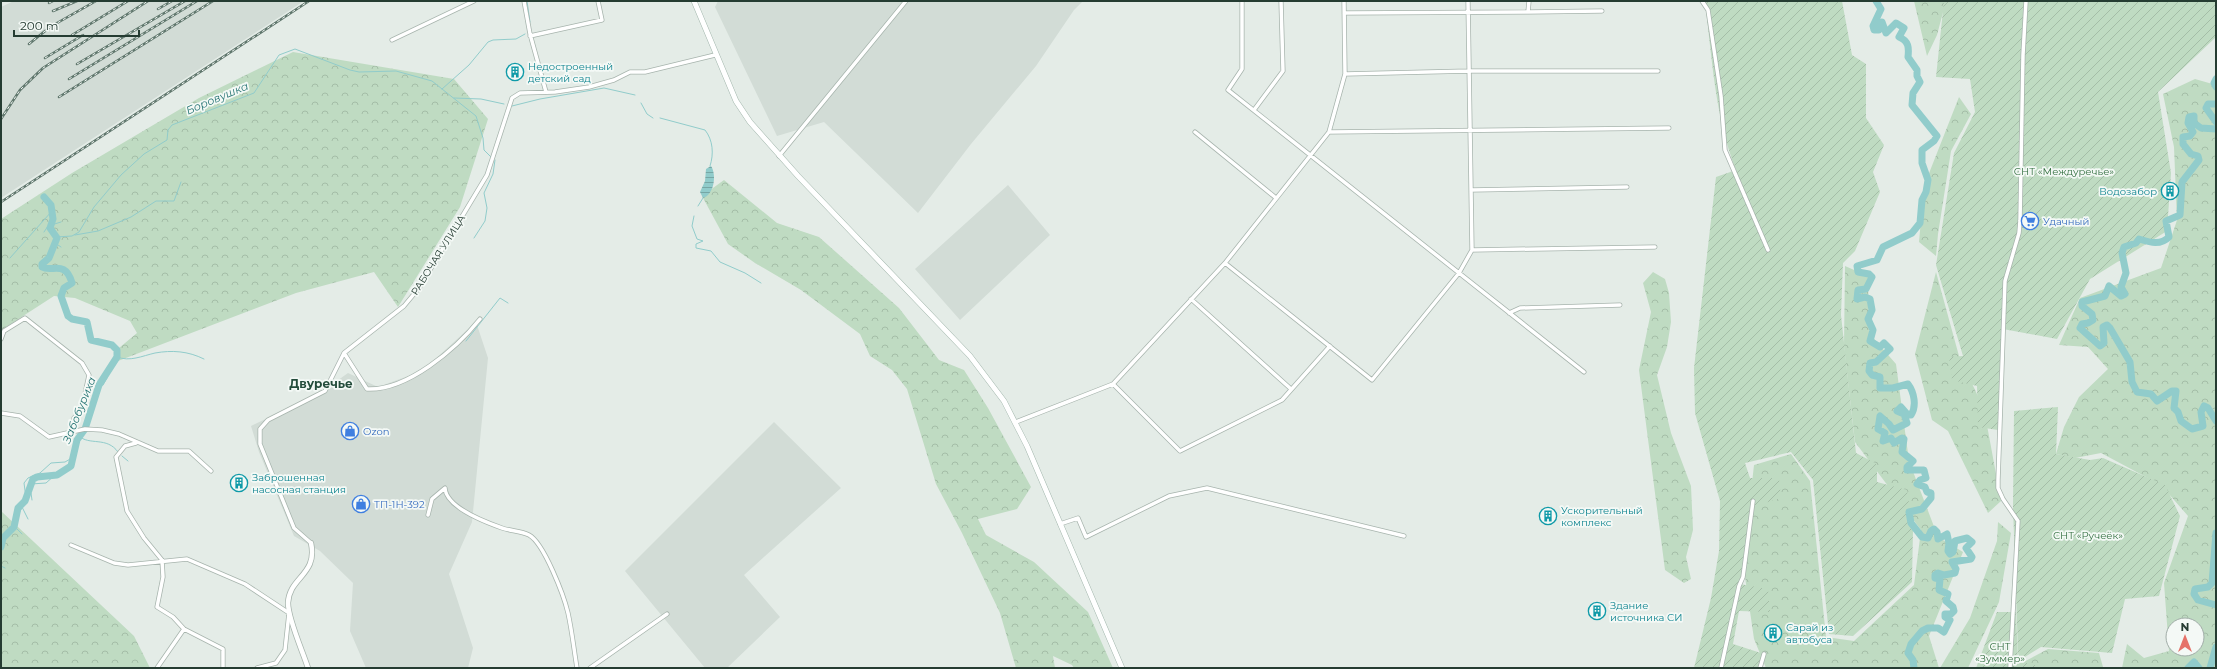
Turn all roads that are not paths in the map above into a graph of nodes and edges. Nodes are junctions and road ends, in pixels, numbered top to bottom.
1 (474, 1) edge
2 (524, 1) edge
3 (598, 1) edge
4 (694, 1) edge
5 (906, 1) edge
6 (1242, 1) edge
7 (1281, 1) edge
8 (1344, 1) edge
9 (1468, 1) edge
10 (1529, 1) edge
11 (1702, 1) edge
12 (2026, 1) edge
13 (1602, 11) dead end
14 (1528, 12) junction
15 (1344, 13) junction
16 (1469, 13) junction
17 (530, 36) junction
18 (392, 40) dead end
19 (715, 56) junction
20 (1469, 71) junction
21 (1658, 71) dead end
22 (1345, 74) junction
23 (546, 92) junction
24 (1254, 110) junction
25 (1669, 128) dead end
26 (1469, 130) junction
27 (1195, 132) dead end
28 (1329, 132) junction
29 (1310, 153) junction
30 (780, 156) junction
31 (1627, 187) dead end
32 (1471, 190) junction
33 (1276, 198) junction
34 (1655, 248) dead end
35 (1472, 250) junction
36 (1768, 250) dead end
37 (1225, 263) junction
38 (1459, 273) junction
39 (1191, 299) junction
40 (1620, 306) dead end
41 (1509, 313) junction
42 (480, 319) dead end
43 (1, 339) edge
44 (1330, 346) junction
45 (344, 353) junction
46 (1584, 372) dead end
47 (1113, 384) junction
48 (1291, 389) junction
49 (1, 413) edge
50 (1016, 422) junction
51 (73, 430) junction
52 (136, 443) junction
53 (211, 471) dead end
54 (1753, 501) dead end
55 (428, 515) dead end
56 (1060, 524) junction
57 (1404, 536) dead end
58 (311, 543) joint
59 (71, 546) dead end
60 (162, 560) junction
61 (289, 613) junction
62 (667, 614) dead end
63 (184, 629) junction
64 (1764, 654) dead end
65 (157, 668) edge
66 (222, 668) edge
67 (257, 668) edge
68 (308, 668) edge
69 (578, 668) edge
70 (590, 668) edge
71 (1122, 668) edge
72 (1722, 668) edge
73 (1760, 668) edge
74 (2010, 668) edge

1 - 18 street
2 - 17 street
3 - 17 street
4 - 19 main road
5 - 30 street
6 - 24 street
7 - 24 street
8 - 15 street
9 - 16 street
10 - 14 street
11 - 36 street
12 - 74 street
13 - 14 street
14 - 16 street
15 - 16 street
15 - 22 street
16 - 20 street
17 - 23 street
19 - 23 street, РАБОЧАЯ УЛИЦА
19 - 30 main road
20 - 21 street
20 - 22 street
20 - 26 street
22 - 28 street
23 - 45 street, РАБОЧАЯ УЛИЦА
24 - 29 street
25 - 26 street
26 - 28 street
26 - 32 street
27 - 33 street
28 - 29 street
29 - 33 street
29 - 38 street
30 - 50 main road
31 - 32 street
32 - 35 street
33 - 37 street
34 - 35 street
35 - 38 street
37 - 39 street
37 - 44 street
38 - 41 street
38 - 44 street
39 - 47 street
39 - 48 street
40 - 41 street
41 - 46 street
42 - 45 street
43 - 51 street
44 - 48 street
45 - 58 street, РАБОЧАЯ УЛИЦА
47 - 48 street
47 - 50 street
49 - 51 street
50 - 56 main road
51 - 52 street
52 - 53 street
52 - 60 street
54 - 72 street
55 - 69 street
56 - 57 street
56 - 71 main road
58 - 61 street
59 - 60 street
60 - 61 street
60 - 63 street
61 - 67 street
61 - 68 street
62 - 70 street
63 - 65 street
63 - 66 street
64 - 73 street

